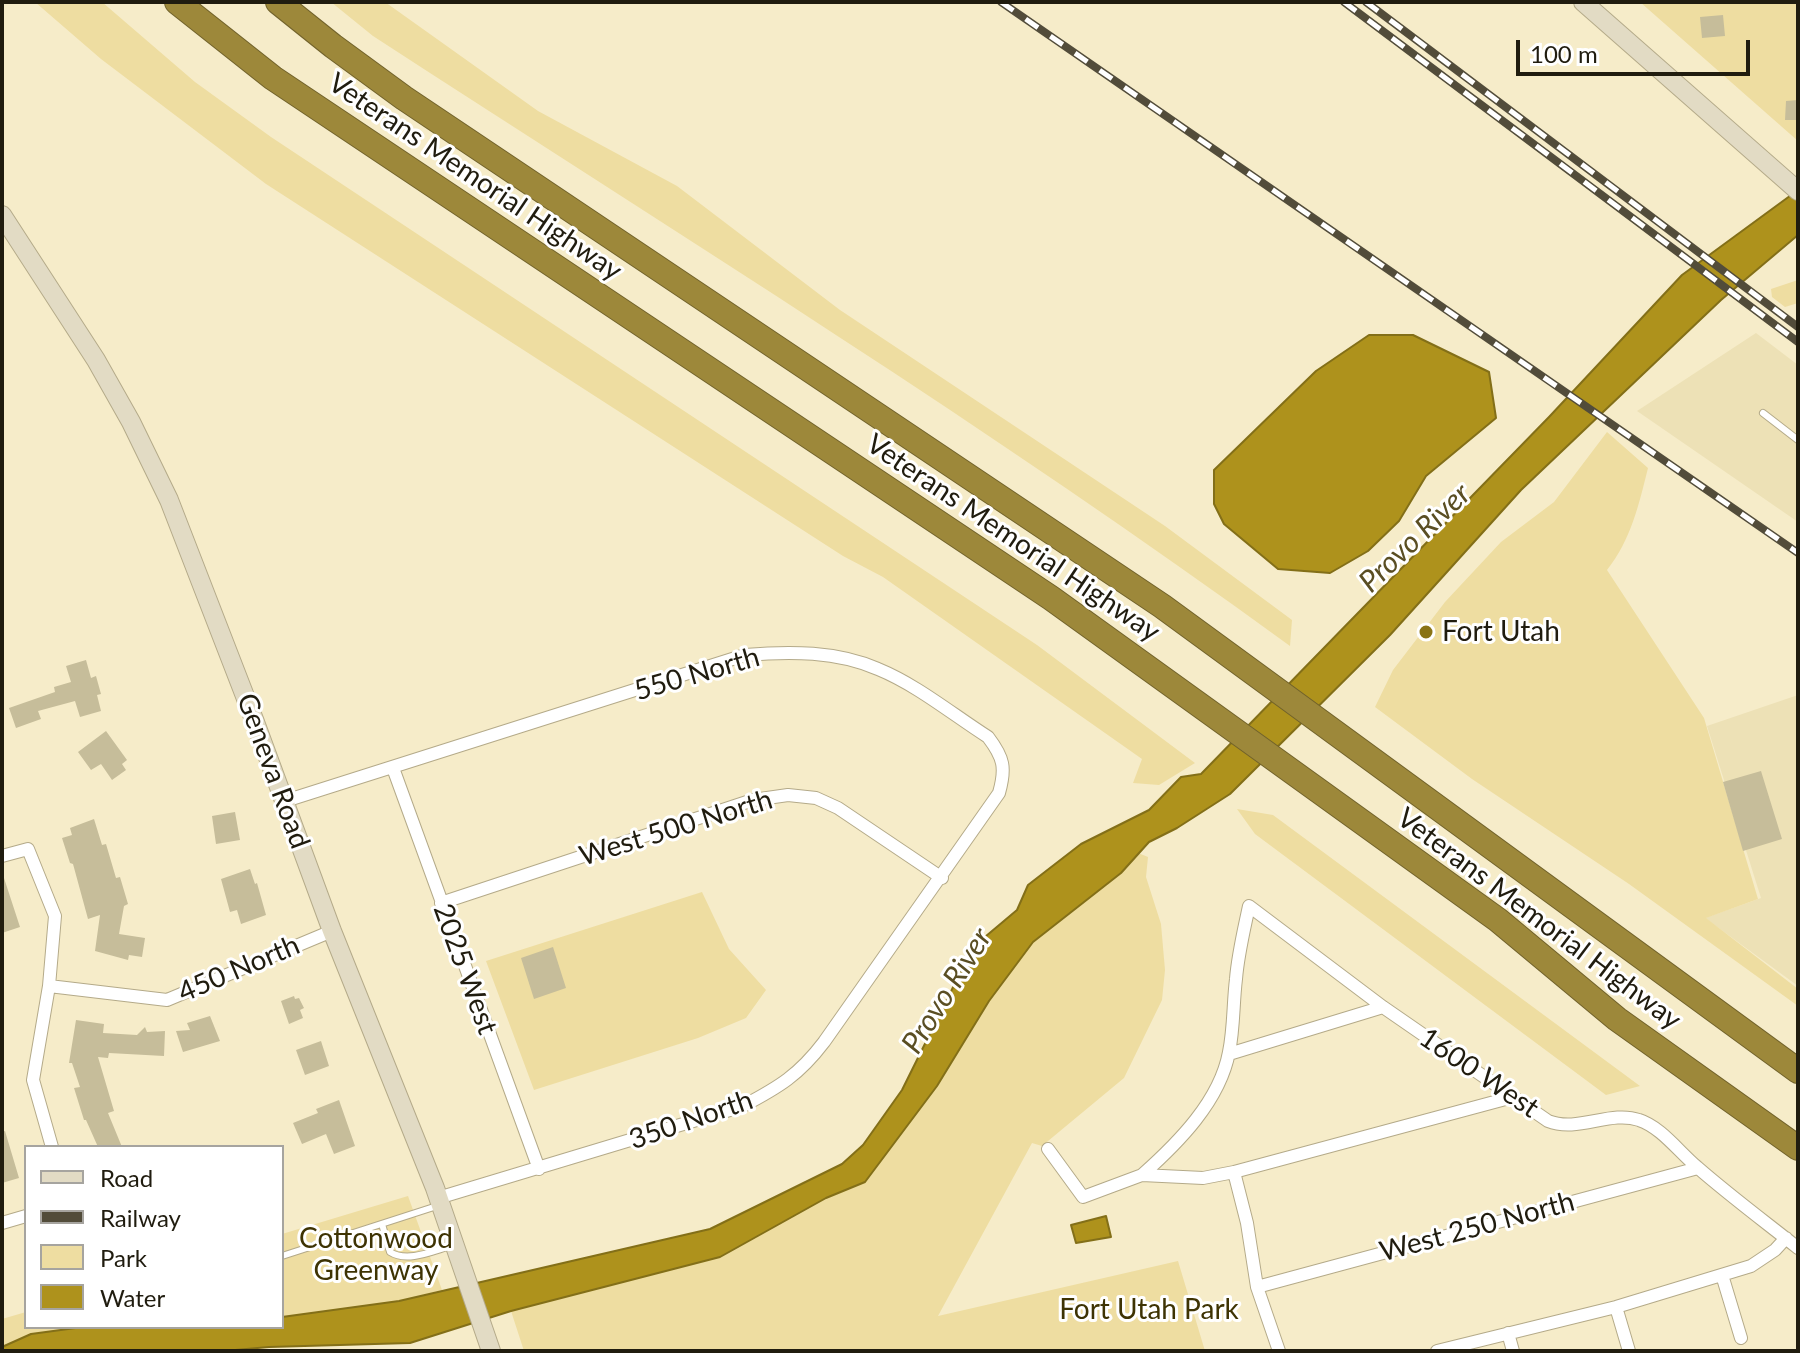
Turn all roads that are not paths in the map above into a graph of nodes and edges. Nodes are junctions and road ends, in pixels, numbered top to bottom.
1 (177, 2) edge
2 (278, 2) edge
3 (1583, 2) edge
4 (1798, 191) edge
5 (2, 215) edge
6 (1763, 413) dead end
7 (1798, 440) edge
8 (393, 768) junction
9 (285, 801) junction
10 (2, 856) edge
11 (942, 878) junction
12 (441, 903) junction
13 (332, 931) junction
14 (49, 986) junction
15 (1383, 1007) junction
16 (1229, 1054) junction
17 (1798, 1071) edge
18 (1513, 1097) junction
19 (51, 1145) edge
20 (1798, 1148) edge
21 (1048, 1149) dead end
22 (1698, 1168) junction
23 (539, 1169) junction
24 (1234, 1172) junction
25 (1142, 1175) junction
26 (440, 1202) junction
27 (24, 1217) edge
28 (2, 1223) edge
29 (382, 1224) junction
30 (1786, 1238) junction
31 (456, 1248) junction
32 (1798, 1248) edge
33 (284, 1255) edge
34 (1722, 1275) junction
35 (1257, 1287) junction
36 (1616, 1307) junction
37 (1508, 1333) junction
38 (1741, 1338) dead end
39 (491, 1351) edge
40 (1279, 1351) edge
41 (1437, 1351) edge
42 (1513, 1351) edge
43 (1629, 1351) edge

1 - 20 highway, Veterans Memorial Highway
2 - 17 highway, Veterans Memorial Highway
3 - 4 main road
5 - 9 main road, Geneva Road
6 - 7 lane
8 - 9 street, 550 North
8 - 11 street, 550 North
8 - 12 street, 2025 West
9 - 13 main road, Geneva Road
10 - 14 street
11 - 12 street, West 500 North
11 - 23 street, 350 North
12 - 23 street, 2025 West
13 - 14 street, 450 North
13 - 26 main road, Geneva Road
14 - 19 street
15 - 16 street
15 - 16 street, 1600 West
15 - 18 street, 1600 West
16 - 25 street
18 - 22 street, 1600 West
18 - 24 street
21 - 25 street
22 - 30 street, 1600 West
22 - 35 street, West 250 North
23 - 26 street, 350 North
24 - 25 street
24 - 35 street
26 - 29 lane
26 - 31 main road, Geneva Road
27 - 28 street
29 - 31 lane
29 - 33 lane
30 - 32 street, 1600 West
30 - 34 street
31 - 39 main road, Geneva Road
34 - 36 street
34 - 38 street
35 - 40 street
36 - 37 street
36 - 43 street
37 - 41 street
37 - 42 street

